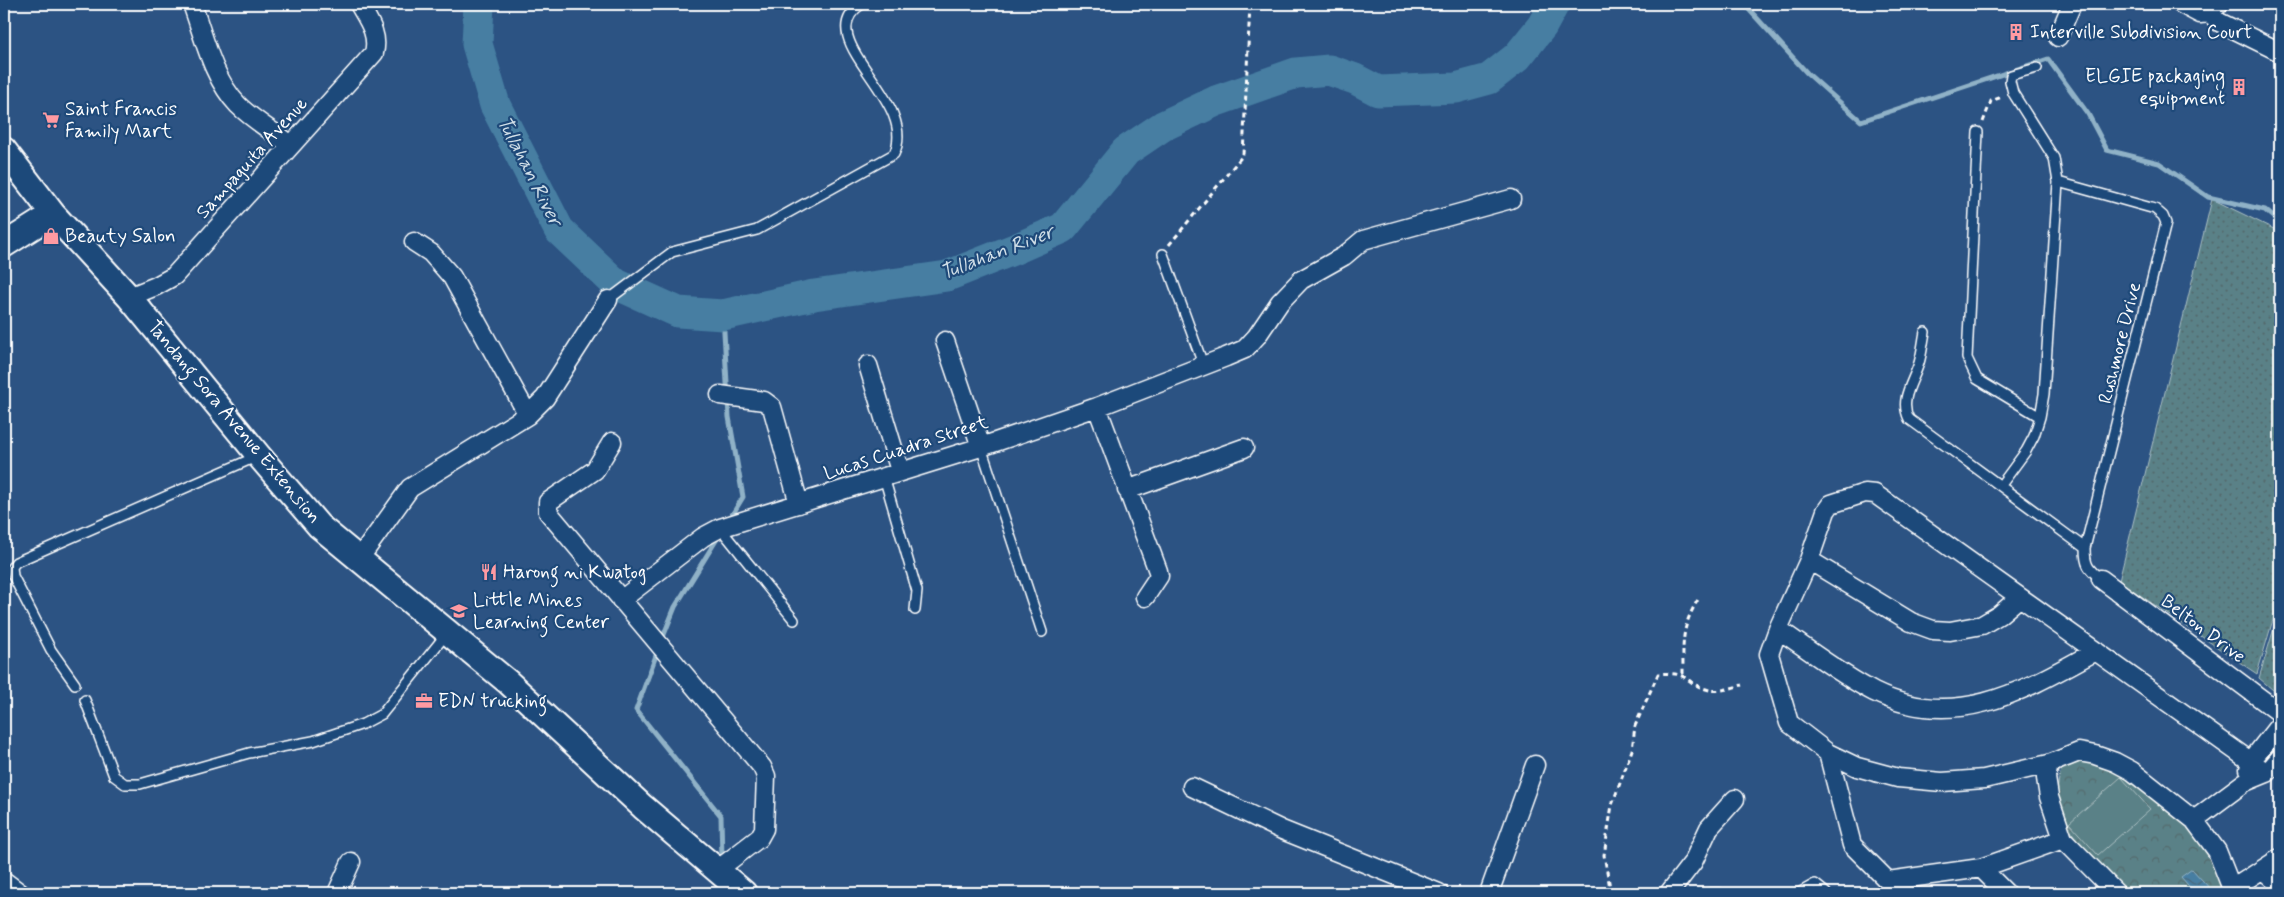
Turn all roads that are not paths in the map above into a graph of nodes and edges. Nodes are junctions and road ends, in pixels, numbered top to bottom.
1 (192, 4) edge
2 (360, 4) edge
3 (862, 4) edge
4 (2072, 4) edge
5 (2181, 4) edge
6 (2214, 8) edge
7 (2058, 38) dead end
8 (2280, 52) edge
9 (2037, 68) dead end
10 (1978, 132) road end
11 (291, 145) junction
12 (4, 150) edge
13 (2058, 182) junction
14 (1511, 199) dead end
15 (52, 214) junction
16 (414, 242) dead end
17 (4, 245) edge
18 (1163, 254) road end
19 (129, 297) junction
20 (608, 300) joint
21 (1925, 332) dead end
22 (945, 341) dead end
23 (868, 364) dead end
24 (1204, 367) junction
25 (720, 395) dead end
26 (1097, 406) junction
27 (528, 415) junction
28 (2040, 417) junction
29 (612, 442) dead end
30 (981, 447) junction
31 (1244, 448) dead end
32 (258, 456) junction
33 (892, 474) junction
34 (2001, 486) junction
35 (1127, 490) junction
36 (799, 504) junction
37 (720, 528) junction
38 (2085, 548) junction
39 (359, 559) junction
40 (1809, 560) junction
41 (8, 578) edge
42 (2101, 579) joint
43 (1145, 598) dead end
44 (2020, 598) junction
45 (621, 600) junction
46 (915, 610) dead end
47 (794, 620) dead end
48 (1778, 629) junction
49 (447, 632) junction
50 (1042, 632) dead end
51 (2096, 651) junction
52 (75, 684) dead end
53 (85, 700) dead end
54 (2280, 713) edge
55 (2280, 724) edge
56 (1828, 753) junction
57 (2280, 758) edge
58 (2252, 760) junction
59 (2049, 764) junction
60 (1535, 765) dead end
61 (2268, 773) junction
62 (2245, 782) junction
63 (1192, 787) dead end
64 (1735, 800) dead end
65 (2194, 820) junction
66 (2063, 839) junction
67 (2280, 858) edge
68 (351, 862) dead end
69 (1980, 868) junction
70 (2264, 870) junction
71 (716, 871) junction
72 (4, 881) edge
73 (2280, 885) edge
74 (1894, 887) edge
75 (2232, 891) edge
76 (20, 893) edge
77 (337, 893) edge
78 (744, 893) edge
79 (1439, 893) edge
80 (1489, 893) edge
81 (1669, 893) edge
82 (1710, 893) edge
83 (1719, 893) edge
84 (1799, 893) edge
85 (1826, 893) edge
86 (2006, 893) edge
87 (2116, 893) edge

1 - 11 street
2 - 11 street, Sampaguita Avenue
3 - 20 lane
4 - 7 street
5 - 6 street
6 - 8 street
9 - 13 lane
10 - 28 lane
11 - 19 street, Sampaguita Avenue
12 - 15 main road, Tandang Sora Avenue Extension
13 - 28 lane
13 - 38 lane, Rushmore Drive
14 - 24 street, Lucas Cuadra Street
15 - 17 main road
15 - 19 main road, Tandang Sora Avenue Extension
16 - 27 street
18 - 24 lane
19 - 32 main road, Tandang Sora Avenue Extension
20 - 27 street
21 - 34 lane
22 - 30 street
23 - 33 street
24 - 26 street, Lucas Cuadra Street
25 - 36 street
26 - 30 street, Lucas Cuadra Street
26 - 35 street
27 - 39 street
28 - 34 lane
29 - 45 street
30 - 33 street, Lucas Cuadra Street
30 - 50 lane
31 - 35 street
32 - 39 main road, Tandang Sora Avenue Extension
32 - 41 lane
33 - 36 street, Lucas Cuadra Street
33 - 46 lane
34 - 38 lane
35 - 43 street
36 - 37 street, Lucas Cuadra Street
37 - 45 street, Lucas Cuadra Street
37 - 47 lane
38 - 42 lane, Rushmore Drive
39 - 49 main road, Tandang Sora Avenue Extension
40 - 44 street
40 - 44 street
40 - 48 street
41 - 52 lane
42 - 54 street, Belton Drive
44 - 51 street
45 - 71 street
48 - 51 street
48 - 56 street
49 - 53 lane
49 - 71 main road, Tandang Sora Avenue Extension
51 - 58 street
55 - 58 street
56 - 59 street
56 - 74 street
57 - 61 street
58 - 61 street
58 - 62 street
59 - 65 street
59 - 66 street
60 - 80 street
61 - 62 street
62 - 65 street
63 - 79 street
64 - 81 street
65 - 75 street
66 - 69 street
66 - 87 street
67 - 70 street
68 - 77 street
69 - 74 street
69 - 86 street
70 - 73 street
70 - 75 street
71 - 78 main road, Tandang Sora Avenue Extension
72 - 76 street
82 - 83 lane
84 - 85 lane

